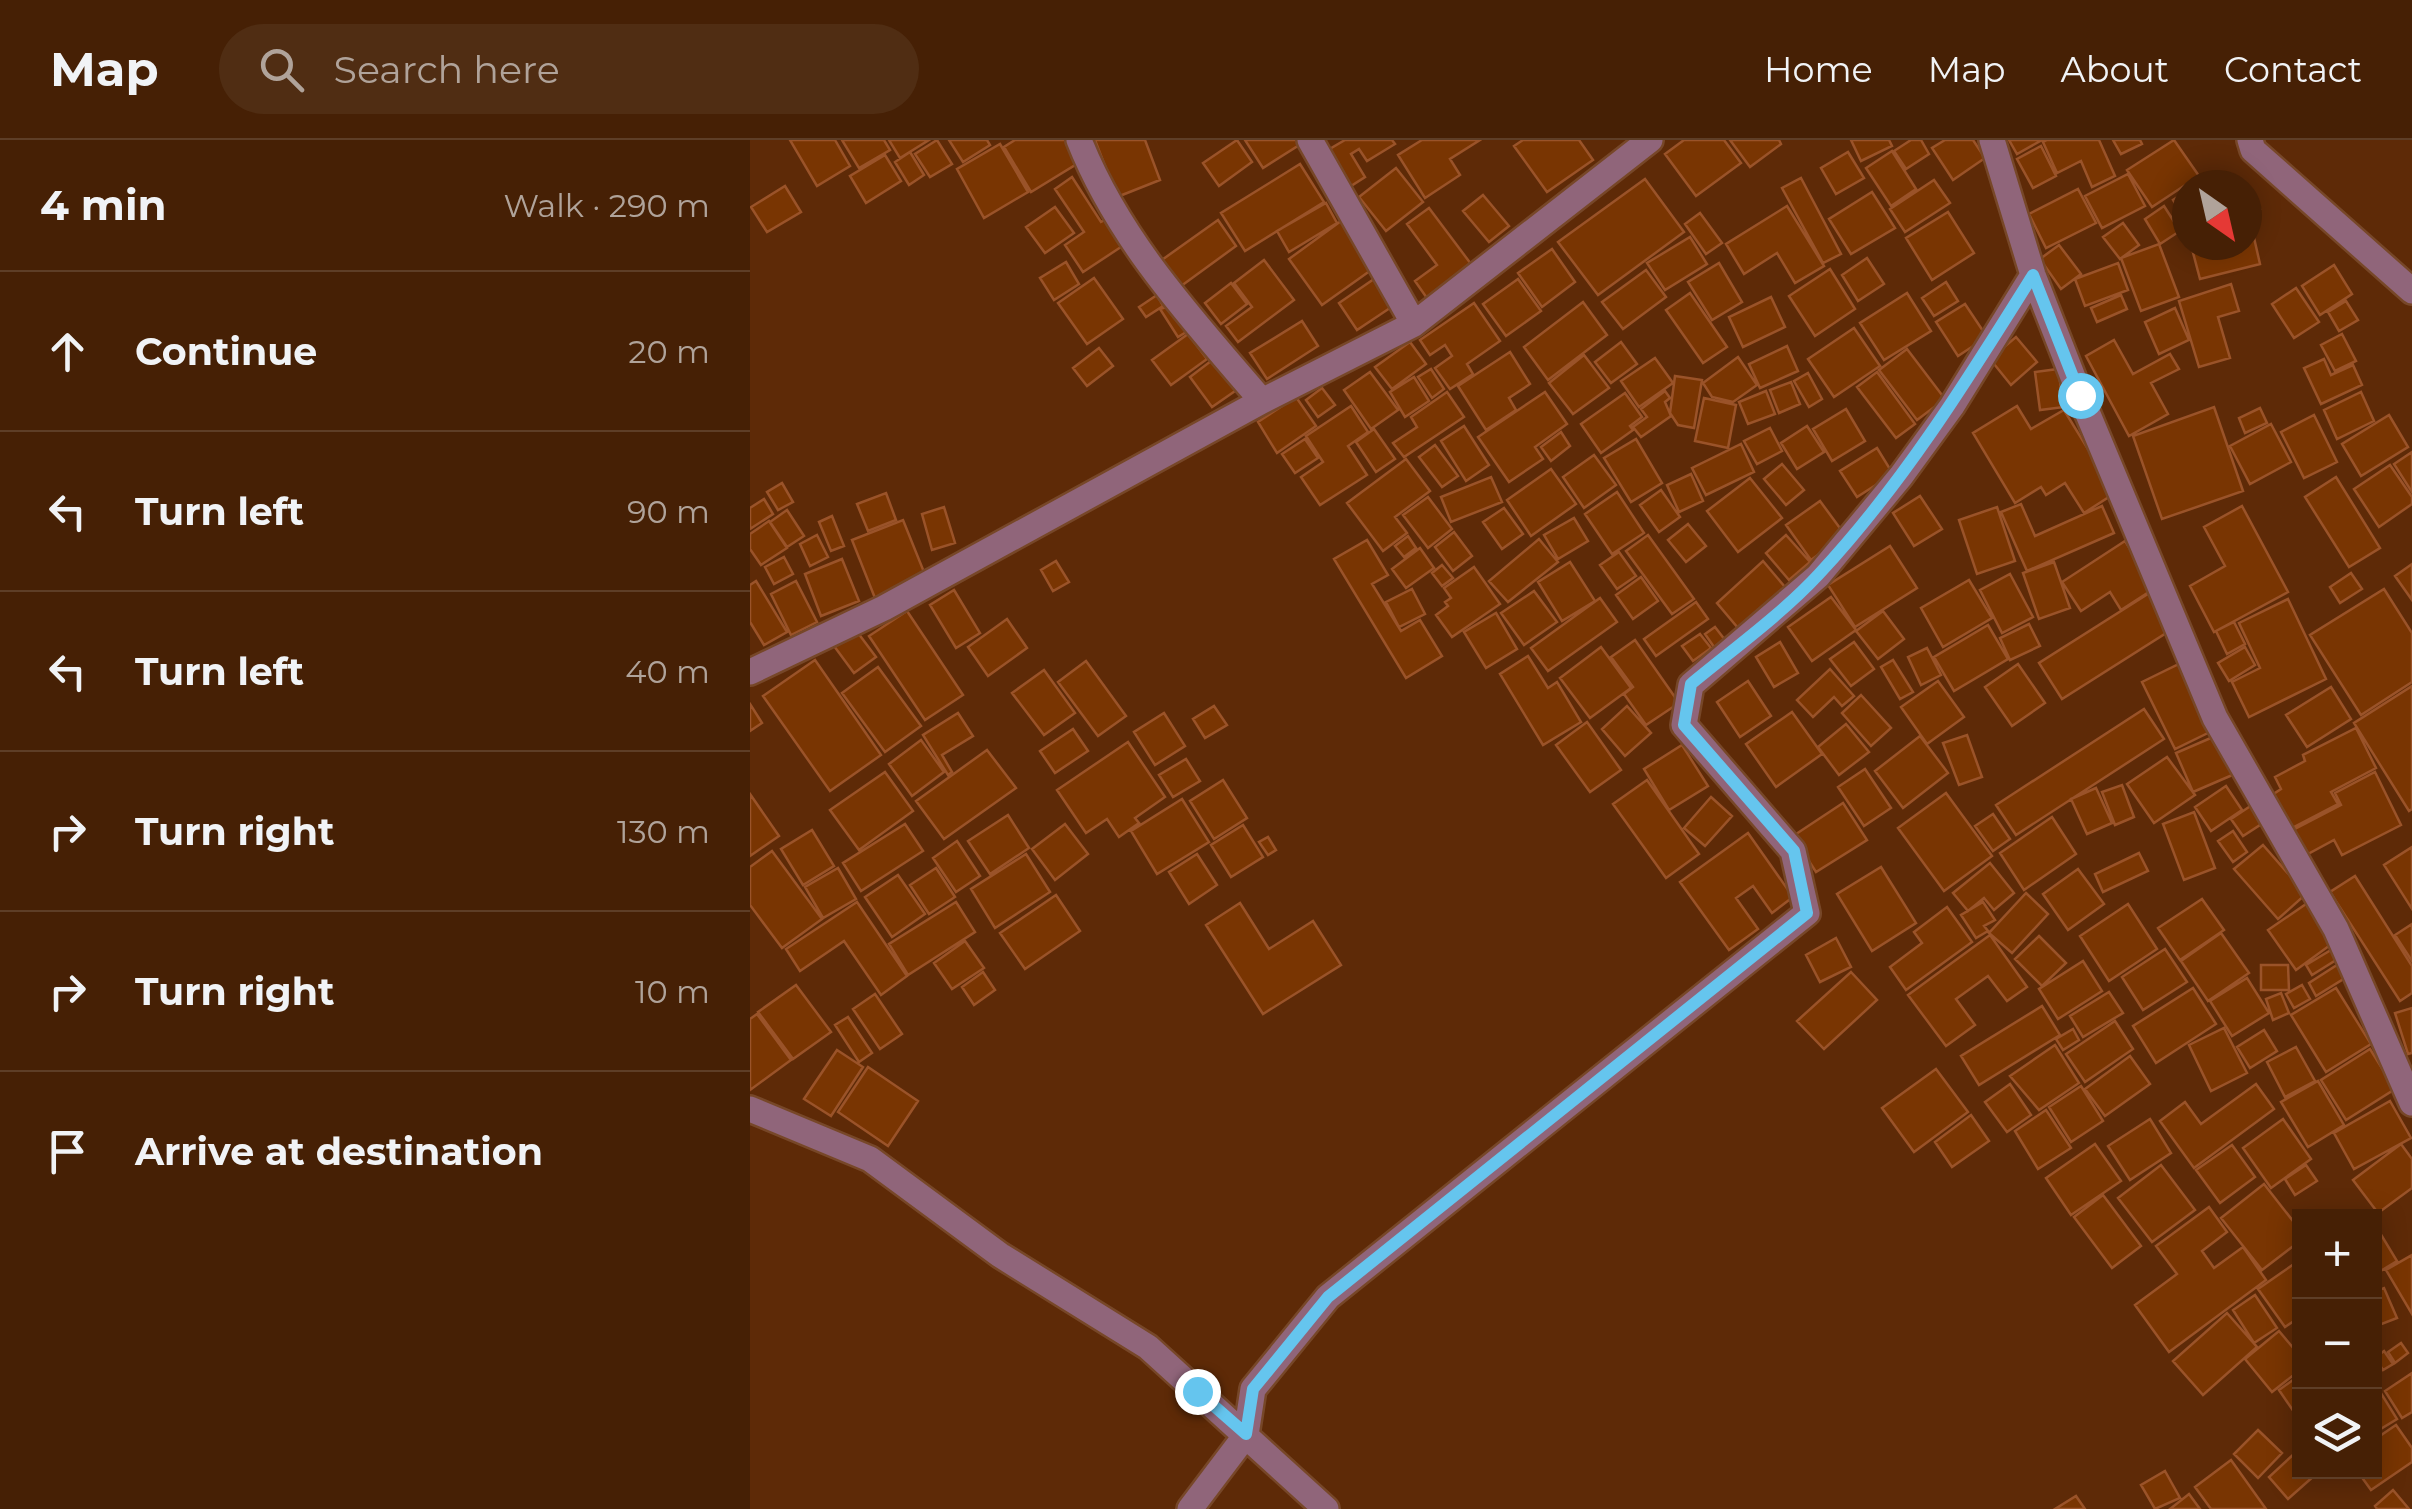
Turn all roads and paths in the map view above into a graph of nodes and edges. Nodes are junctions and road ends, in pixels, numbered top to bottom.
1 (1079, 140) edge
2 (1310, 140) edge
3 (1650, 140) edge
4 (1992, 140) edge
5 (2250, 140) edge
6 (2033, 275) junction
7 (2412, 292) edge
8 (1414, 324) junction
9 (1262, 401) junction
10 (750, 672) edge
11 (2412, 1102) edge
12 (750, 1109) edge
13 (1246, 1434) junction
14 (1190, 1509) edge
15 (1326, 1509) edge

1 - 9 street
2 - 8 street
3 - 8 street
4 - 6 street
5 - 7 street
6 - 11 street
6 - 13 street
8 - 9 street
9 - 10 street
12 - 13 street
13 - 14 street
13 - 15 street

